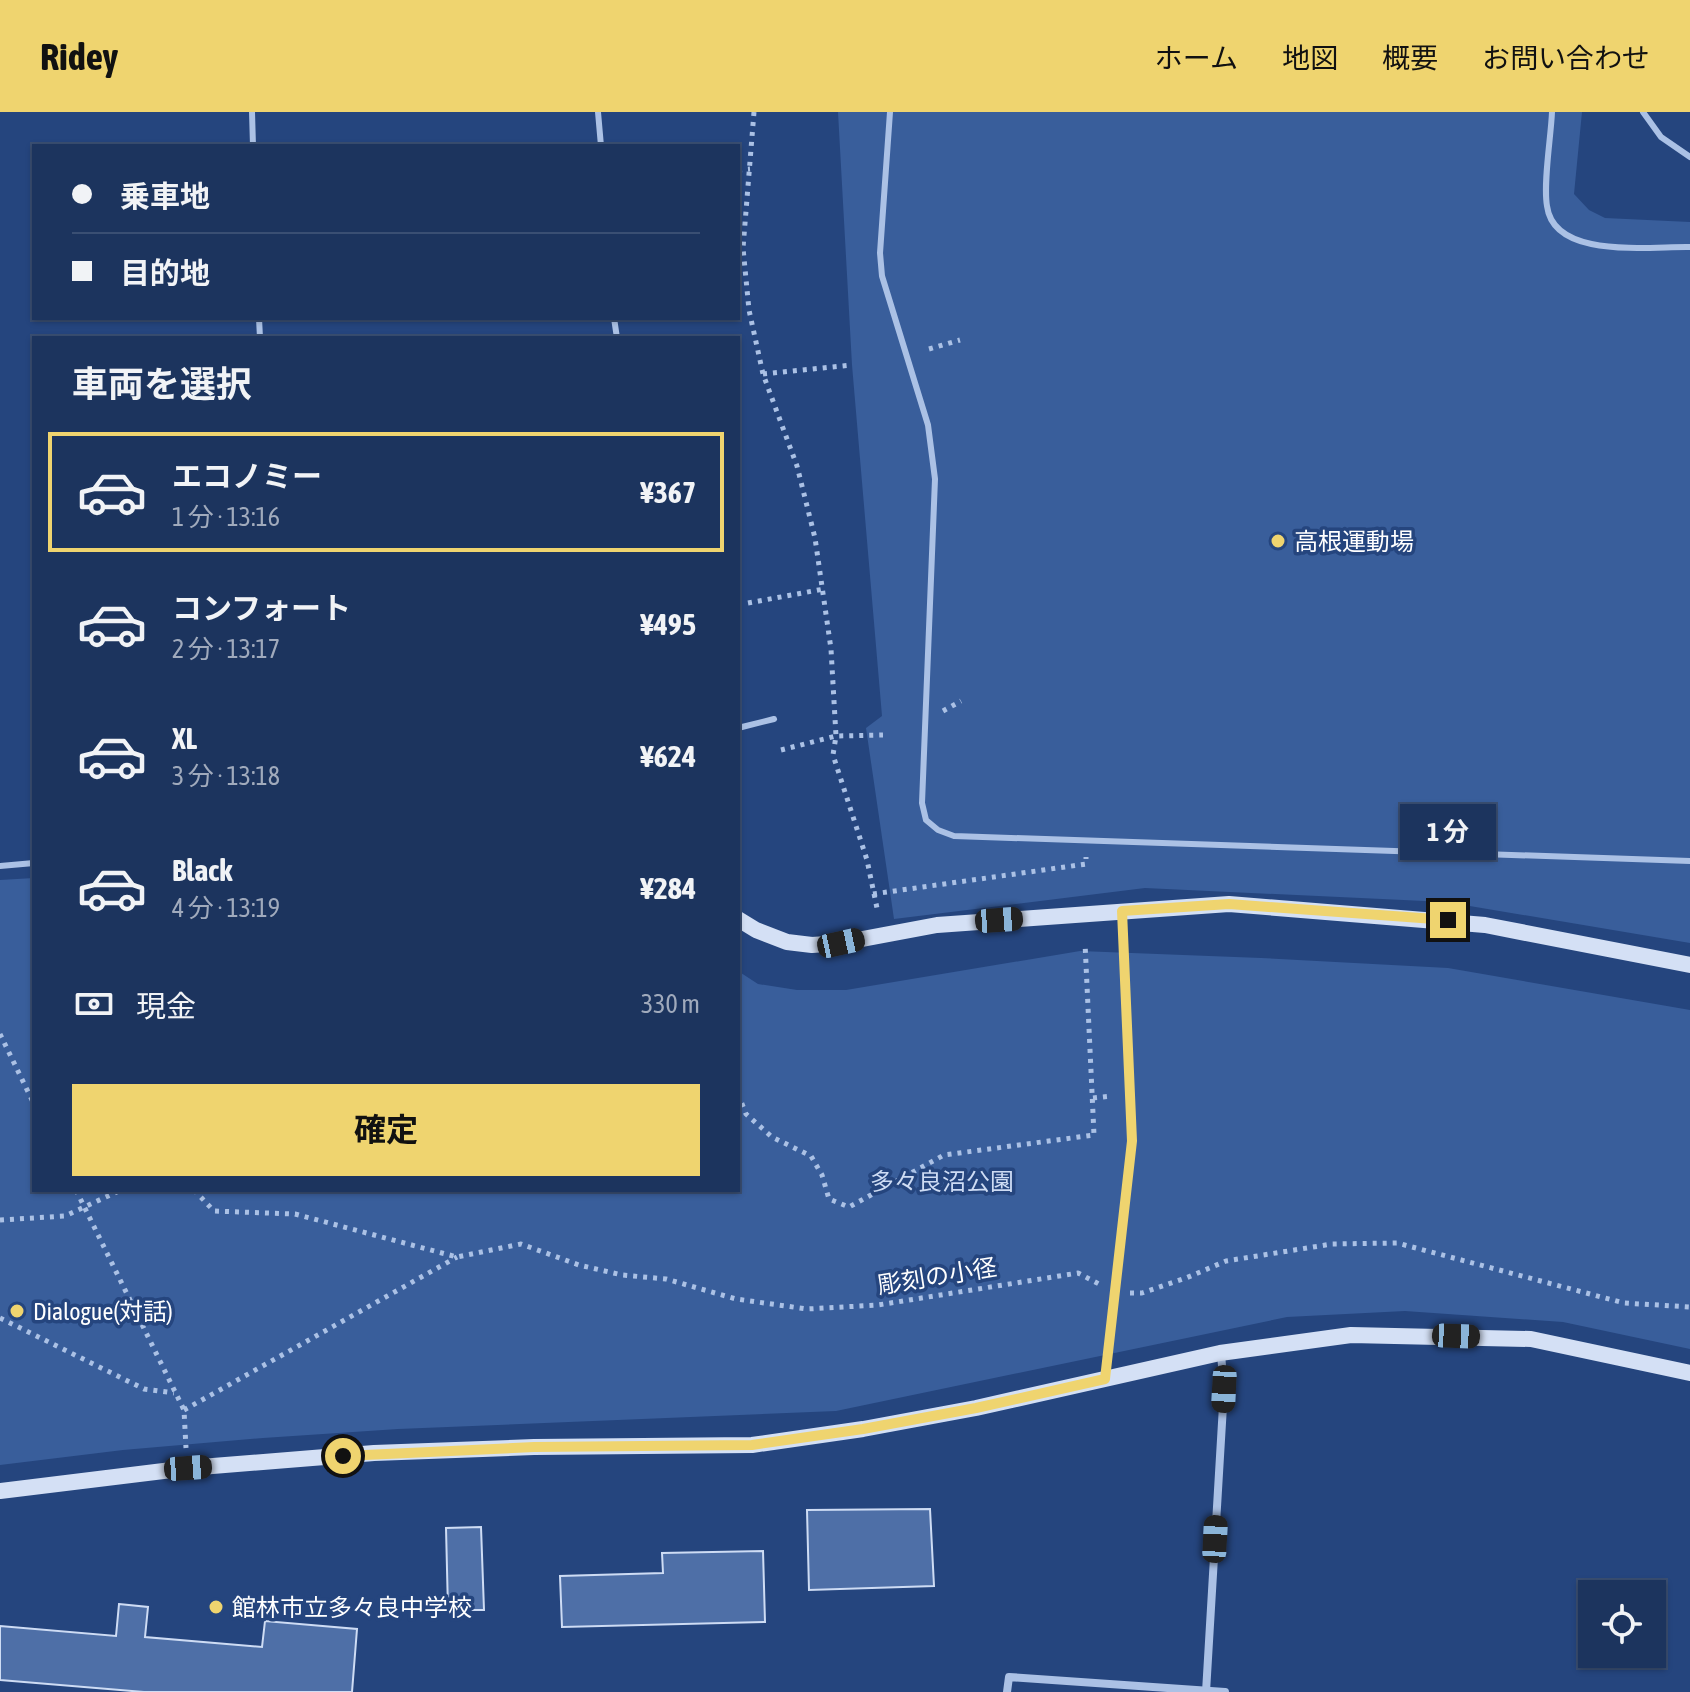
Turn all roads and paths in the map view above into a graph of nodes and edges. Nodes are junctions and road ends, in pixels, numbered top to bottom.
1 (252, 112) edge
2 (598, 112) edge
3 (754, 112) edge
4 (890, 112) edge
5 (1552, 112) edge
6 (1643, 112) edge
7 (253, 144) edge
8 (601, 144) edge
9 (1690, 157) edge
10 (750, 169) junction
11 (740, 170) edge
12 (1690, 247) edge
13 (960, 340) dead end
14 (929, 349) dead end
15 (852, 365) dead end
16 (763, 374) junction
17 (824, 589) junction
18 (748, 603) dead end
19 (961, 701) dead end
20 (939, 713) dead end
21 (774, 719) dead end
22 (740, 728) edge
23 (883, 735) dead end
24 (836, 736) junction
25 (781, 750) dead end
26 (1085, 840) junction
27 (1690, 861) edge
28 (32, 863) edge
29 (0, 866) edge
30 (873, 894) junction
31 (1122, 911) junction
32 (740, 920) edge
33 (880, 921) dead end
34 (1085, 943) dead end
35 (1690, 965) edge
36 (0, 1034) edge
37 (740, 1099) edge
38 (32, 1100) edge
39 (77, 1192) edge
40 (117, 1192) edge
41 (196, 1192) edge
42 (84, 1208) junction
43 (0, 1220) edge
44 (457, 1257) junction
45 (1115, 1293) junction
46 (1690, 1307) edge
47 (0, 1318) edge
48 (1220, 1353) junction
49 (1690, 1373) edge
50 (1105, 1379) junction
51 (175, 1393) junction
52 (184, 1410) junction
53 (188, 1468) junction
54 (0, 1491) edge
55 (1206, 1690) edge
56 (1007, 1692) edge
57 (1225, 1692) edge

1 - 7 lane
2 - 8 lane
3 - 10 path
4 - 26 lane
5 - 12 lane
6 - 9 lane
10 - 11 path
10 - 16 path
13 - 14 path
15 - 16 path
16 - 17 path
17 - 18 path
17 - 24 path
19 - 20 path
21 - 22 lane
23 - 24 path
24 - 25 path
24 - 30 path
26 - 27 lane
26 - 30 path
28 - 29 lane
30 - 33 path
31 - 32 street
31 - 35 street
31 - 45 lane
34 - 37 path
36 - 38 path
39 - 42 path
40 - 42 path
41 - 44 path, 彫刻の小径
42 - 43 path
42 - 51 path
44 - 45 path, 彫刻の小径
44 - 52 path
45 - 46 path
45 - 50 lane
47 - 51 path
48 - 49 street
48 - 50 street
48 - 55 street
50 - 53 street
51 - 52 path
52 - 53 path
53 - 54 street
55 - 56 street
55 - 57 street

